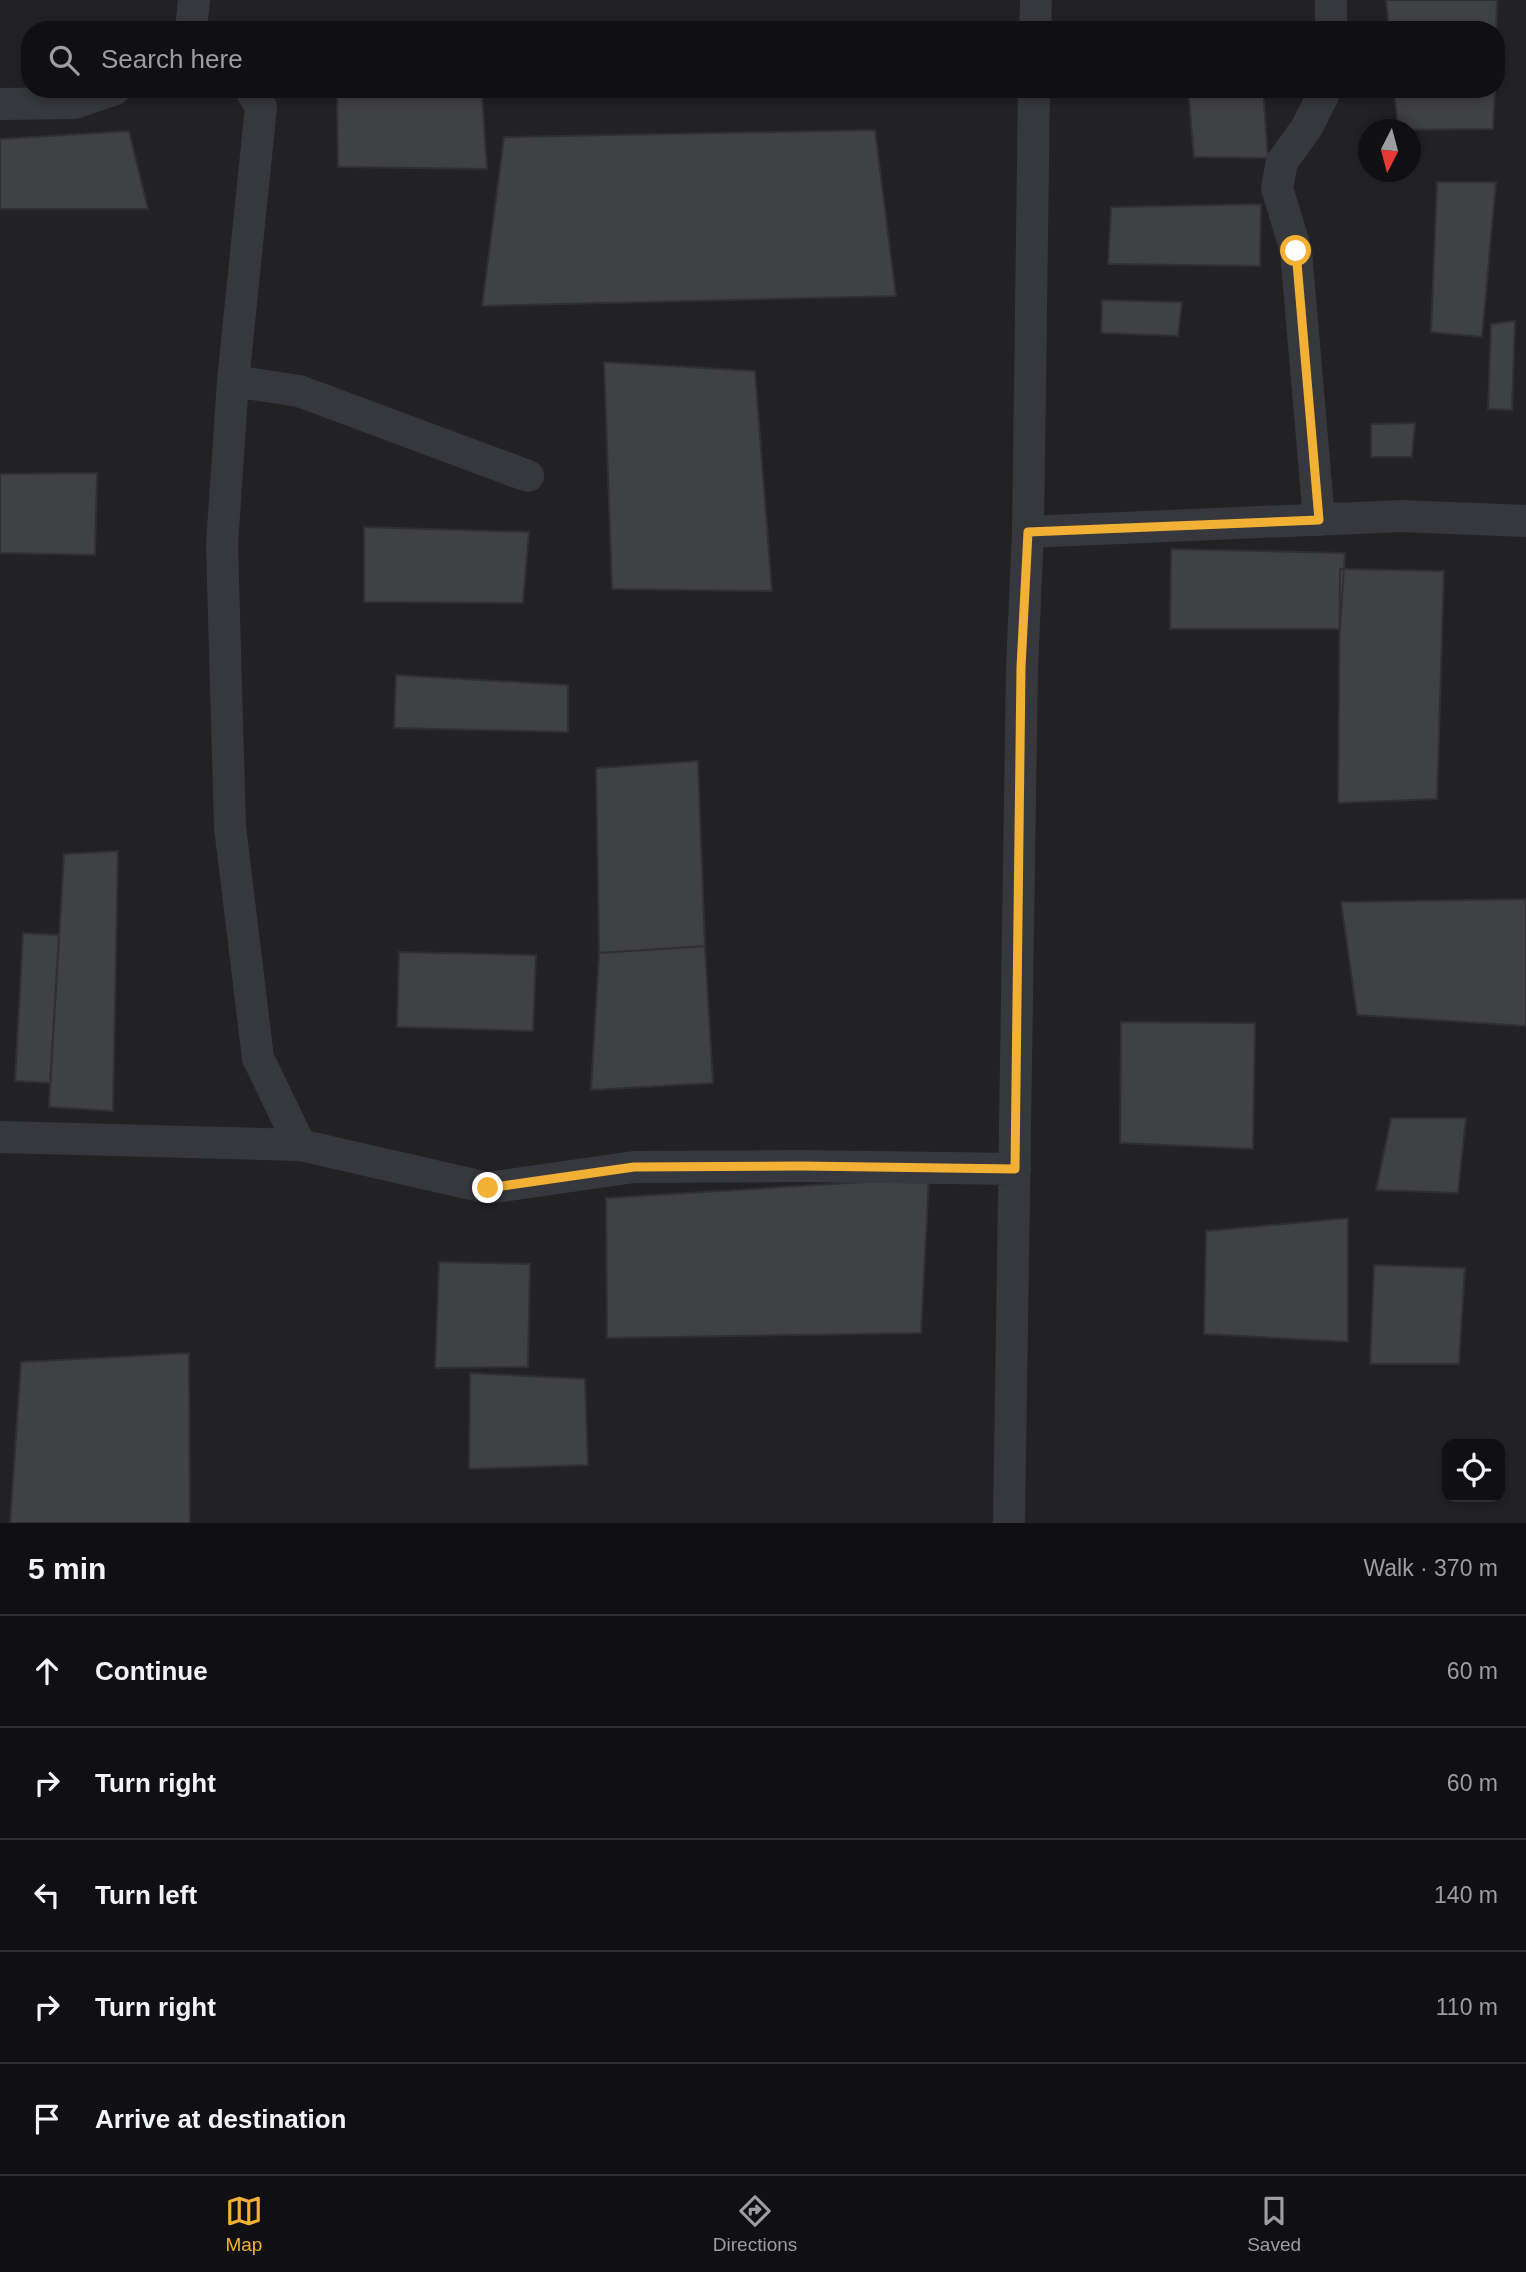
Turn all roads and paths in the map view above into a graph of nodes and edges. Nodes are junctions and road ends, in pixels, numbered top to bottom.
1 (194, 0) edge
2 (1036, 0) edge
3 (1331, 0) edge
4 (192, 21) edge
5 (1035, 21) edge
6 (1331, 21) edge
7 (89, 98) edge
8 (256, 98) edge
9 (1034, 98) edge
10 (1322, 98) edge
11 (0, 104) edge
12 (233, 381) junction
13 (528, 476) dead end
14 (1319, 520) junction
15 (1526, 521) edge
16 (1028, 532) junction
17 (0, 1137) edge
18 (300, 1145) junction
19 (1015, 1169) junction
20 (1009, 1523) edge

1 - 4 street
2 - 5 street
3 - 6 street
7 - 11 street
8 - 12 street
9 - 16 street
10 - 14 street
12 - 13 street
12 - 18 street
14 - 15 street
14 - 16 street
16 - 19 street
17 - 18 street
18 - 19 street
19 - 20 street

